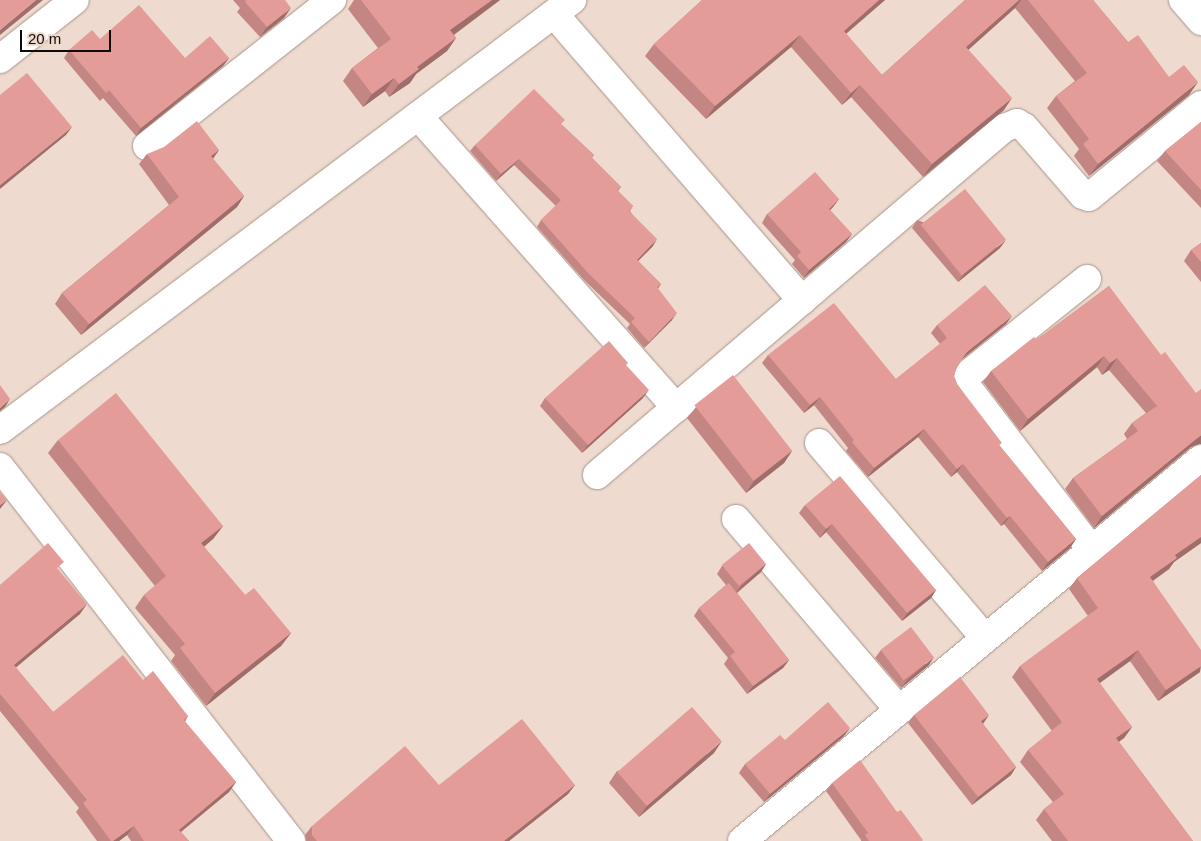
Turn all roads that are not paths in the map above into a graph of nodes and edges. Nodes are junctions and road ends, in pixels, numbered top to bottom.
1 (75, 0) edge
2 (332, 0) edge
3 (1183, 0) edge
4 (563, 7) edge
5 (1201, 21) edge
6 (0, 59) edge
7 (1201, 105) edge
8 (418, 116) junction
9 (147, 146) dead end
10 (1087, 279) dead end
11 (802, 300) junction
12 (676, 408) junction
13 (0, 430) edge
14 (819, 443) dead end
15 (1201, 459) edge
16 (0, 467) edge
17 (597, 475) dead end
18 (736, 519) dead end
19 (1091, 550) junction
20 (985, 638) junction
21 (899, 710) junction
22 (291, 841) edge
23 (742, 841) edge

1 - 6 street
2 - 9 street
3 - 5 street
4 - 8 street
4 - 11 street
7 - 11 street
8 - 12 street
8 - 13 street
10 - 19 street
11 - 12 street
12 - 17 street
14 - 20 street
15 - 19 street
16 - 22 street
18 - 21 street
19 - 20 street
20 - 21 street
21 - 23 street

